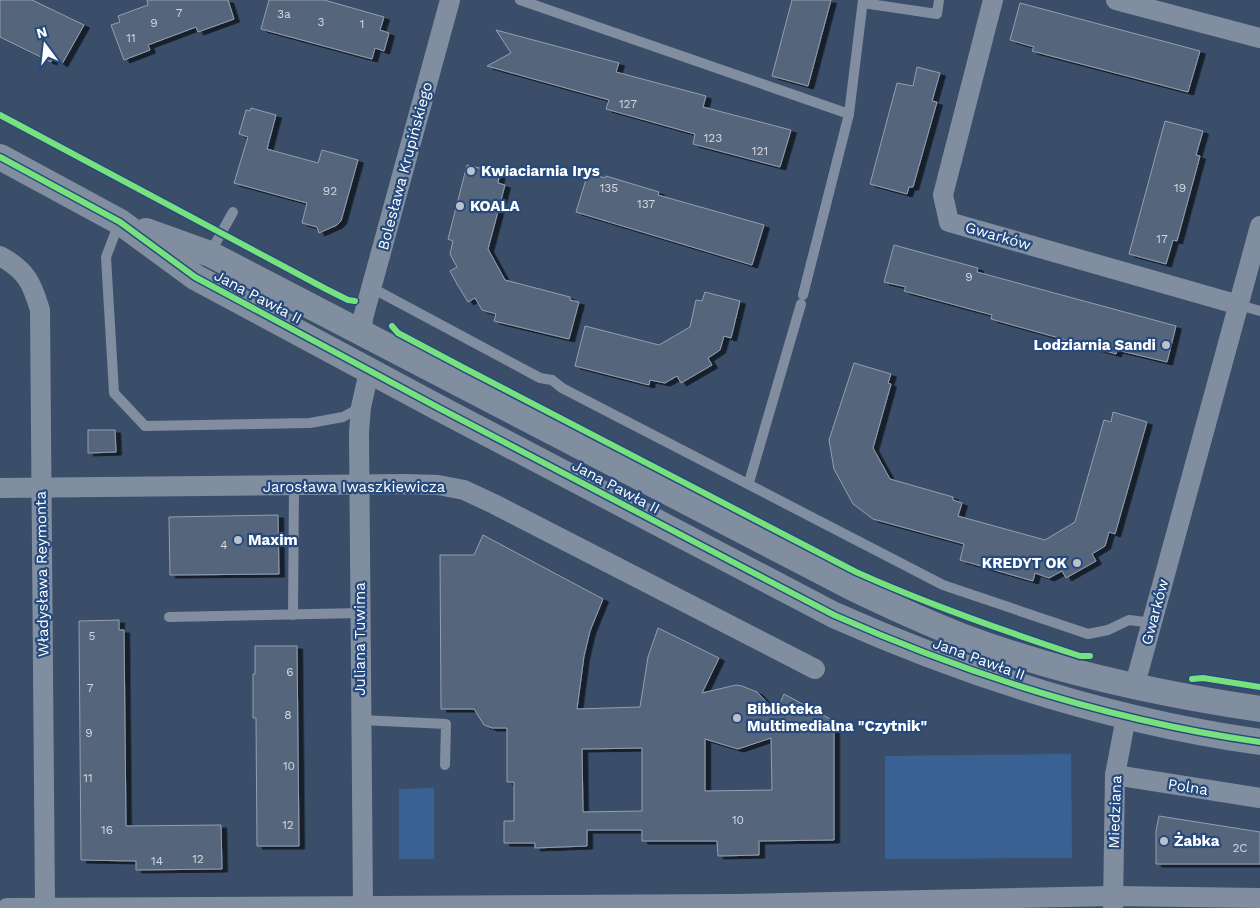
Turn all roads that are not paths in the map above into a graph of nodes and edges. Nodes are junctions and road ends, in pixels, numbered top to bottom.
1 (450, 0) edge
2 (520, 0) edge
3 (939, 0) edge
4 (993, 0) edge
5 (1116, 0) edge
6 (863, 1) edge
7 (1260, 38) edge
8 (849, 114) junction
9 (0, 157) edge
10 (234, 212) dead end
11 (120, 222) junction
12 (1260, 226) edge
13 (210, 254) junction
14 (0, 256) edge
15 (372, 288) junction
16 (1239, 305) junction
17 (1260, 311) edge
18 (362, 333) junction
19 (369, 372) junction
20 (361, 407) junction
21 (750, 479) dead end
22 (360, 485) junction
23 (294, 486) junction
24 (0, 488) edge
25 (41, 488) junction
26 (360, 613) junction
27 (294, 615) junction
28 (169, 617) dead end
29 (1152, 623) junction
30 (814, 669) dead end
31 (1134, 688) junction
32 (1260, 709) edge
33 (1126, 718) junction
34 (361, 720) junction
35 (1260, 742) edge
36 (445, 765) dead end
37 (1115, 776) junction
38 (1260, 798) edge
39 (1260, 898) edge
40 (1113, 902) edge
41 (1195, 902) edge
42 (573, 906) edge
43 (735, 906) edge
44 (363, 907) edge
45 (7, 908) edge
46 (45, 908) edge

1 - 15 street, Bolesława Krupińskiego
2 - 8 lane
3 - 6 lane
4 - 16 street, Gwarków
5 - 7 street
6 - 8 lane
8 - 21 lane
9 - 11 street, Jana Pawła II
10 - 13 lane
11 - 13 street, Jana Pawła II
11 - 19 street, Jana Pawła II
11 - 20 lane
12 - 16 street, Gwarków
13 - 18 street, Jana Pawła II
14 - 25 street, Władysława Reymonta
15 - 18 street, Bolesława Krupińskiego
15 - 29 lane
16 - 17 lane
16 - 29 street, Gwarków
18 - 19 street
18 - 31 street, Jana Pawła II
19 - 20 street, Juliana Tuwima
19 - 33 street, Jana Pawła II
20 - 22 street, Juliana Tuwima
22 - 23 street, Jarosława Iwaszkiewicza
22 - 26 street, Juliana Tuwima
22 - 30 street, Jarosława Iwaszkiewicza
23 - 25 street, Jarosława Iwaszkiewicza
23 - 27 lane
24 - 25 street, Jarosława Iwaszkiewicza
25 - 46 street, Władysława Reymonta
26 - 27 lane
26 - 34 street, Juliana Tuwima
27 - 28 lane
29 - 31 street, Gwarków
31 - 32 street, Jana Pawła II
31 - 33 street
33 - 35 street, Jana Pawła II
33 - 37 street, Miedziana
34 - 36 lane
34 - 44 street, Juliana Tuwima
37 - 38 street, Polna
37 - 40 street, Miedziana
39 - 41 street
40 - 41 street
40 - 43 street
42 - 43 street
42 - 44 street
44 - 46 street
45 - 46 street

